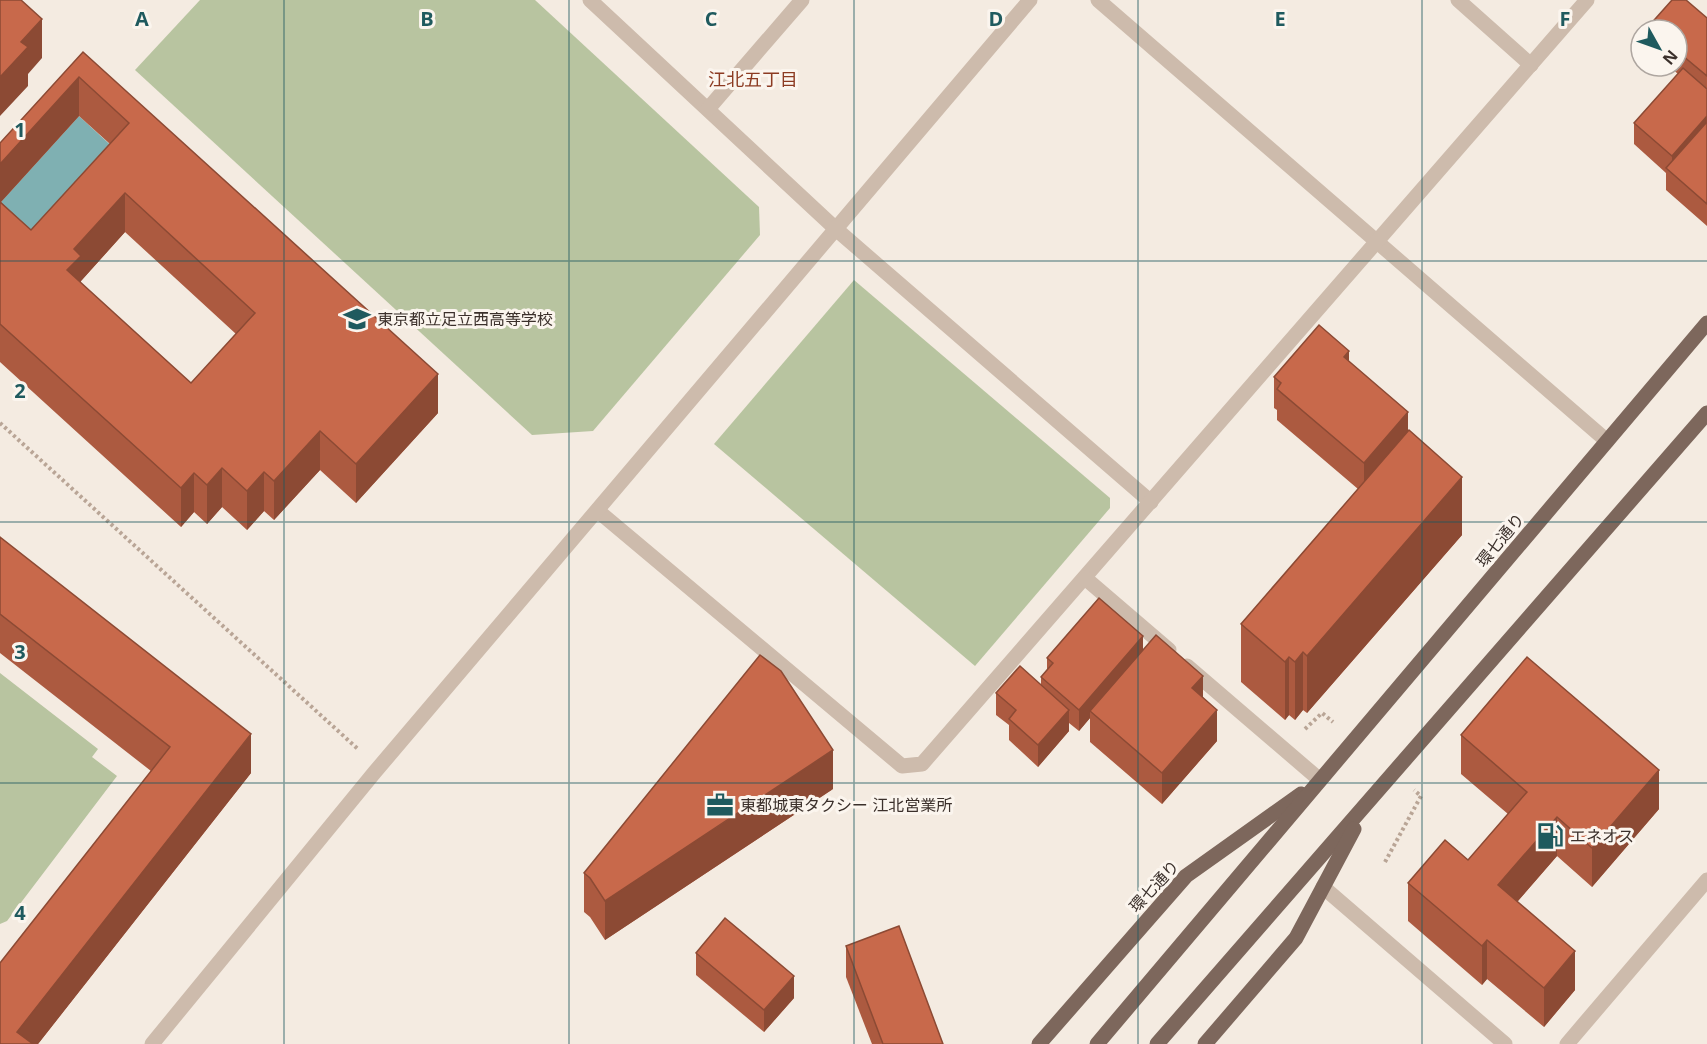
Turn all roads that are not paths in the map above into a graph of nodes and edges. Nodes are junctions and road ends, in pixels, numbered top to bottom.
1 (590, 0) edge
2 (802, 0) edge
3 (1030, 0) edge
4 (1098, 0) edge
5 (1458, 0) edge
6 (1587, 0) edge
7 (1531, 65) junction
8 (708, 109) junction
9 (837, 230) junction
10 (1377, 242) junction
11 (1707, 323) edge
12 (1707, 414) edge
13 (1607, 441) junction
14 (1151, 502) junction
15 (598, 510) junction
16 (1085, 578) junction
17 (1320, 780) junction
18 (1367, 806) junction
19 (1707, 880) edge
20 (1323, 887) junction
21 (152, 1044) edge
22 (1039, 1044) edge
23 (1097, 1044) edge
24 (1157, 1044) edge
25 (1205, 1044) edge
26 (1505, 1044) edge
27 (1567, 1044) edge

1 - 8 street
2 - 8 street
3 - 9 street
4 - 10 street
5 - 7 street
6 - 7 street
7 - 10 street
8 - 9 street
9 - 14 street
9 - 15 street
10 - 13 street
10 - 14 street
11 - 13 main road, 環七通り
12 - 18 main road
13 - 17 main road, 環七通り
14 - 16 street
15 - 16 street
15 - 21 street
16 - 17 street
17 - 22 main road, 環七通り
17 - 23 main road, 環七通り
18 - 20 main road
18 - 24 main road
19 - 27 street
20 - 25 main road
20 - 26 street

